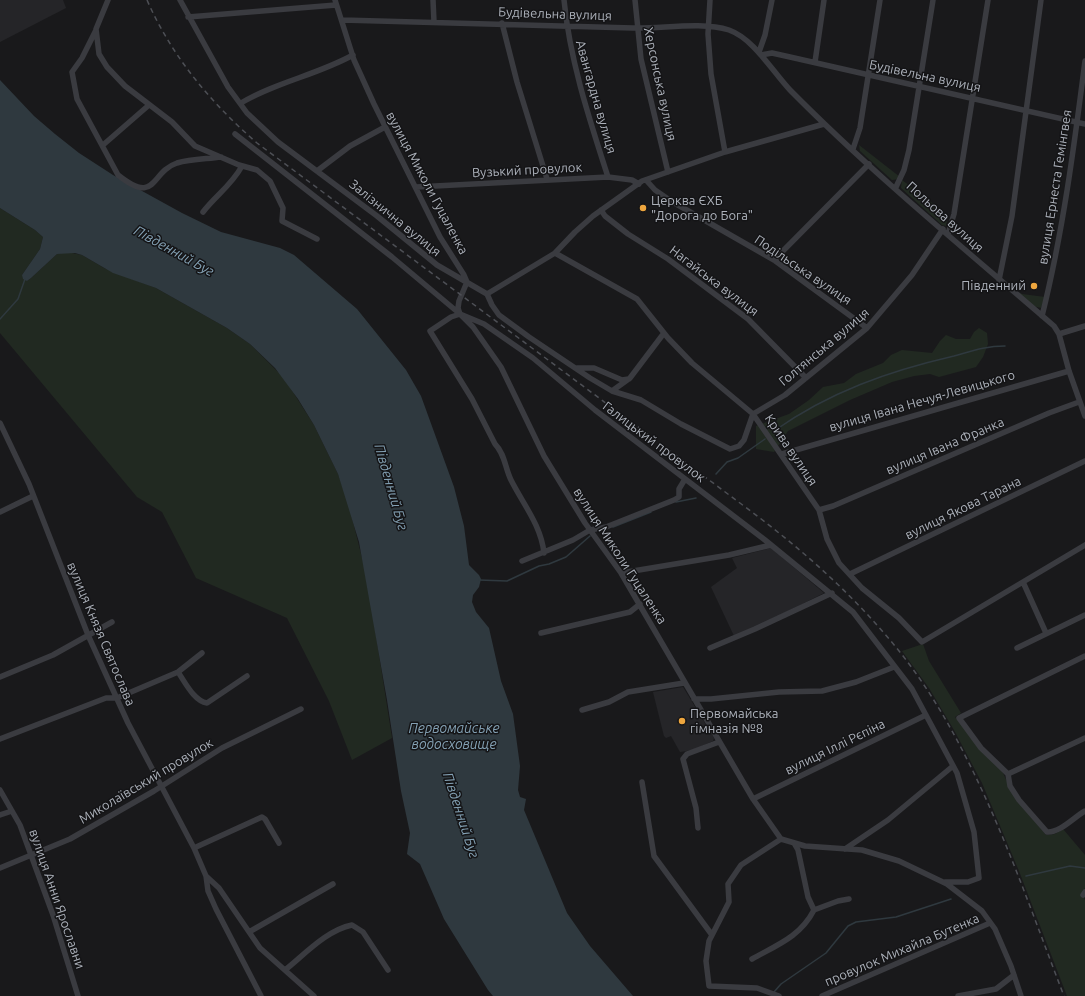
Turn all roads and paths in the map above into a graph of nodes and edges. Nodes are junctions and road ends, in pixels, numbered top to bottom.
1 (108, 0) edge
2 (180, 0) edge
3 (433, 0) edge
4 (564, 0) edge
5 (635, 0) edge
6 (710, 0) edge
7 (772, 0) edge
8 (824, 0) edge
9 (880, 0) edge
10 (933, 0) edge
11 (988, 0) edge
12 (1041, 0) edge
13 (335, 3) edge
14 (188, 17) junction
15 (342, 20) junction
16 (434, 22) junction
17 (502, 23) junction
18 (566, 24) junction
19 (710, 27) junction
20 (637, 28) junction
21 (96, 29) junction
22 (760, 54) junction
23 (353, 55) junction
24 (1085, 61) edge
25 (815, 62) junction
26 (868, 75) junction
27 (920, 86) junction
28 (973, 97) junction
29 (241, 104) junction
30 (149, 105) junction
31 (1025, 110) junction
32 (1077, 122) junction
33 (824, 124) junction
34 (1085, 124) edge
35 (385, 127) junction
36 (235, 134) dead end
37 (103, 145) junction
38 (853, 149) junction
39 (725, 152) junction
40 (221, 157) junction
41 (869, 164) junction
42 (242, 166) junction
43 (317, 171) junction
44 (668, 172) junction
45 (608, 177) junction
46 (547, 179) junction
47 (646, 180) junction
48 (639, 184) junction
49 (416, 187) junction
50 (896, 188) junction
51 (601, 210) junction
52 (203, 212) dead end
53 (946, 232) junction
54 (317, 239) dead end
55 (555, 253) junction
56 (774, 260) junction
57 (999, 280) junction
58 (467, 282) junction
59 (487, 294) junction
60 (460, 314) junction
61 (1042, 316) junction
62 (1085, 326) edge
63 (867, 328) junction
64 (664, 333) junction
65 (1059, 334) junction
66 (577, 368) junction
67 (1069, 371) junction
68 (806, 378) junction
69 (629, 379) junction
70 (612, 391) junction
71 (1080, 402) junction
72 (753, 414) junction
73 (1085, 416) edge
74 (0, 423) edge
75 (782, 454) junction
76 (1085, 461) edge
77 (684, 479) junction
78 (33, 496) junction
79 (819, 510) junction
80 (0, 512) edge
81 (590, 530) junction
82 (771, 545) junction
83 (1085, 545) edge
84 (544, 553) junction
85 (522, 561) dead end
86 (621, 573) junction
87 (850, 574) junction
88 (1023, 582) junction
89 (832, 593) junction
90 (640, 604) junction
91 (1085, 614) edge
92 (112, 622) dead end
93 (541, 633) dead end
94 (1046, 633) junction
95 (88, 635) junction
96 (710, 648) dead end
97 (1017, 648) dead end
98 (202, 653) dead end
99 (1085, 656) edge
100 (894, 667) junction
101 (178, 672) junction
102 (247, 676) dead end
103 (0, 677) edge
104 (684, 683) junction
105 (116, 698) junction
106 (694, 699) junction
107 (302, 709) dead end
108 (582, 710) dead end
109 (926, 715) junction
110 (1085, 738) edge
111 (0, 739) edge
112 (719, 742) junction
113 (953, 766) junction
114 (1008, 774) junction
115 (642, 782) dead end
116 (160, 788) junction
117 (0, 790) edge
118 (753, 798) junction
119 (12, 811) junction
120 (1085, 811) edge
121 (0, 815) edge
122 (698, 828) dead end
123 (781, 839) junction
124 (279, 843) dead end
125 (794, 843) junction
126 (194, 848) junction
127 (844, 849) junction
128 (31, 855) junction
129 (0, 868) edge
130 (206, 876) junction
131 (943, 882) junction
132 (333, 884) dead end
133 (849, 899) dead end
134 (814, 910) junction
135 (990, 923) junction
136 (249, 932) junction
137 (712, 935) junction
138 (752, 959) dead end
139 (285, 970) junction
140 (388, 970) dead end
141 (1014, 975) junction
142 (308, 990) junction
143 (78, 996) edge
144 (261, 996) edge
145 (303, 996) edge
146 (314, 996) edge
147 (779, 996) edge
148 (822, 996) edge
149 (958, 996) edge
150 (1021, 996) edge

1 - 21 street
2 - 14 street, Залізнична вулиця
3 - 16 street
4 - 18 street, Авангардна вулиця
5 - 20 street, Херсонська вулиця
6 - 19 street
7 - 22 street
8 - 25 street
9 - 26 street
10 - 27 street
11 - 28 street, Голтянська вулиця
12 - 31 street
13 - 14 street
13 - 15 street, вулиця Миколи Гуцаленка
14 - 29 street, Залізнична вулиця
15 - 16 street, Будівельна вулиця
15 - 23 street, вулиця Миколи Гуцаленка
16 - 17 street, Будівельна вулиця
17 - 18 street, Будівельна вулиця
17 - 46 street
18 - 20 street, Будівельна вулиця
18 - 45 street, Авангардна вулиця
19 - 20 street, Будівельна вулиця
19 - 22 street, Будівельна вулиця
19 - 39 street
20 - 44 street, Херсонська вулиця
21 - 30 street
21 - 37 street
22 - 25 street, Будівельна вулиця
22 - 33 street, Польова вулиця
23 - 29 street
23 - 35 street, вулиця Миколи Гуцаленка
24 - 32 street, вулиця Ернеста Гемінгвея
25 - 26 street, Будівельна вулиця
26 - 27 street, Будівельна вулиця
26 - 38 street
27 - 28 street, Будівельна вулиця
27 - 50 street
28 - 31 street, Будівельна вулиця
28 - 53 street, Голтянська вулиця
29 - 43 street, Залізнична вулиця
30 - 37 street
30 - 40 street
31 - 32 street, Будівельна вулиця
31 - 57 street
32 - 34 street, Будівельна вулиця
32 - 61 street, вулиця Ернеста Гемінгвея
33 - 38 street, Польова вулиця
33 - 39 street
35 - 43 street
35 - 49 street, вулиця Миколи Гуцаленка
36 - 60 street
37 - 40 street
38 - 41 street, Польова вулиця
39 - 44 street
40 - 42 street
41 - 50 street, Польова вулиця
41 - 56 street
42 - 52 street
42 - 54 street
43 - 58 street, Залізнична вулиця
44 - 47 street
45 - 46 street, Вузький провулок
45 - 48 street, Вузький провулок
46 - 49 street, Вузький провулок
47 - 48 street
47 - 56 street, Подільська вулиця
48 - 51 street
49 - 58 street, вулиця Миколи Гуцаленка
50 - 53 street, Польова вулиця
51 - 55 street
51 - 68 street, Нагайська вулиця
53 - 57 street, Польова вулиця
53 - 63 street, Голтянська вулиця
55 - 59 street
55 - 64 street, Крива вулиця
56 - 63 street, Подільська вулиця
57 - 61 street, Польова вулиця
58 - 59 street, Залізнична вулиця
58 - 60 street
59 - 66 street, Залізнична вулиця
60 - 77 street, Галицький провулок
60 - 81 street, вулиця Миколи Гуцаленка
60 - 84 street
61 - 65 street, Польова вулиця
62 - 65 street
63 - 68 street, Голтянська вулиця
64 - 69 street
64 - 72 street, Крива вулиця
65 - 67 street, Польова вулиця
66 - 69 street
66 - 70 street, Залізнична вулиця
67 - 71 street, Польова вулиця
67 - 75 street, вулиця Івана Нечуя-Левицького
68 - 72 street, Голтянська вулиця
69 - 70 street
70 - 72 street, Залізнична вулиця
71 - 73 street, Польова вулиця
71 - 79 street, вулиця Івана Франка
72 - 75 street, Крива вулиця
74 - 78 street, вулиця Князя Святослава
75 - 79 street, Крива вулиця
76 - 87 street, вулиця Якова Тарана
77 - 81 street
77 - 82 street, Галицький провулок
78 - 80 street
78 - 95 street, вулиця Князя Святослава
79 - 87 street, Крива вулиця
81 - 84 street
81 - 86 street, вулиця Миколи Гуцаленка
82 - 86 street
82 - 89 street, Галицький провулок
83 - 88 street
84 - 85 street
86 - 90 street, вулиця Миколи Гуцаленка
87 - 88 street, Крива вулиця
88 - 94 street
89 - 96 street
89 - 100 street, Галицький провулок
90 - 93 street
90 - 104 street, вулиця Миколи Гуцаленка
91 - 94 street
92 - 95 street
94 - 97 street
95 - 103 street
95 - 105 street, вулиця Князя Святослава
98 - 101 street
99 - 114 street
100 - 106 street
100 - 109 street, Галицький провулок
101 - 102 street
101 - 105 street
104 - 106 street, вулиця Миколи Гуцаленка
104 - 108 street
105 - 111 street
105 - 116 street, вулиця Князя Святослава
106 - 112 street, вулиця Миколи Гуцаленка
107 - 116 street, Миколаївський провулок
109 - 113 street, Галицький провулок
109 - 118 street, вулиця Іллі Рєпіна
110 - 114 street
112 - 118 street, вулиця Миколи Гуцаленка
112 - 122 street
113 - 127 street
113 - 131 street, Галицький провулок
114 - 120 street
115 - 137 street
116 - 126 street, вулиця Князя Святослава
116 - 128 street, Миколаївський провулок
117 - 119 street, вулиця Анни Ярославни
118 - 123 street, вулиця Миколи Гуцаленка
119 - 121 street
119 - 128 street, вулиця Анни Ярославни
123 - 125 street
123 - 137 street
124 - 126 street
125 - 127 street
125 - 134 street
126 - 130 street, вулиця Князя Святослава
127 - 131 street
128 - 129 street, Миколаївський провулок
128 - 143 street, вулиця Анни Ярославни
130 - 136 street
130 - 144 street, вулиця Князя Святослава
131 - 135 street
132 - 136 street
133 - 134 street
134 - 138 street
135 - 141 street
135 - 148 street, провулок Михайла Бутенка
136 - 139 street
137 - 147 street
139 - 140 street
139 - 142 street
141 - 149 street
141 - 150 street
142 - 145 street
142 - 146 street

